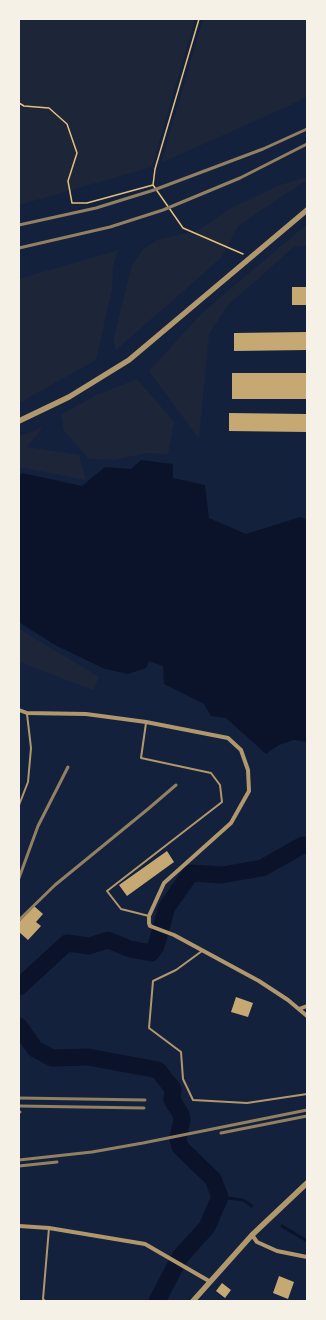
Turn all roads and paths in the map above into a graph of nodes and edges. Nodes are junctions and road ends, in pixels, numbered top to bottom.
1 (199, 19) edge
2 (19, 103) edge
3 (153, 185) junction
4 (307, 210) edge
5 (252, 257) junction
6 (19, 421) edge
7 (19, 710) edge
8 (27, 713) junction
9 (146, 722) junction
10 (19, 805) edge
11 (149, 916) junction
12 (203, 950) junction
13 (307, 1006) edge
14 (299, 1009) junction
15 (307, 1016) edge
16 (307, 1094) edge
17 (307, 1183) edge
18 (19, 1226) edge
19 (49, 1228) junction
20 (252, 1235) junction
21 (307, 1257) edge
22 (209, 1281) junction
23 (45, 1301) edge
24 (193, 1301) edge

1 - 3 path
2 - 3 path
3 - 5 path
4 - 5 street
5 - 6 street
7 - 8 street
8 - 9 street
8 - 10 lane
9 - 11 street
9 - 11 lane
11 - 12 street
12 - 14 street
12 - 16 lane
13 - 14 street
14 - 15 street
17 - 20 street
18 - 19 street
19 - 22 street
19 - 23 lane
20 - 21 street
20 - 22 street
22 - 24 street

